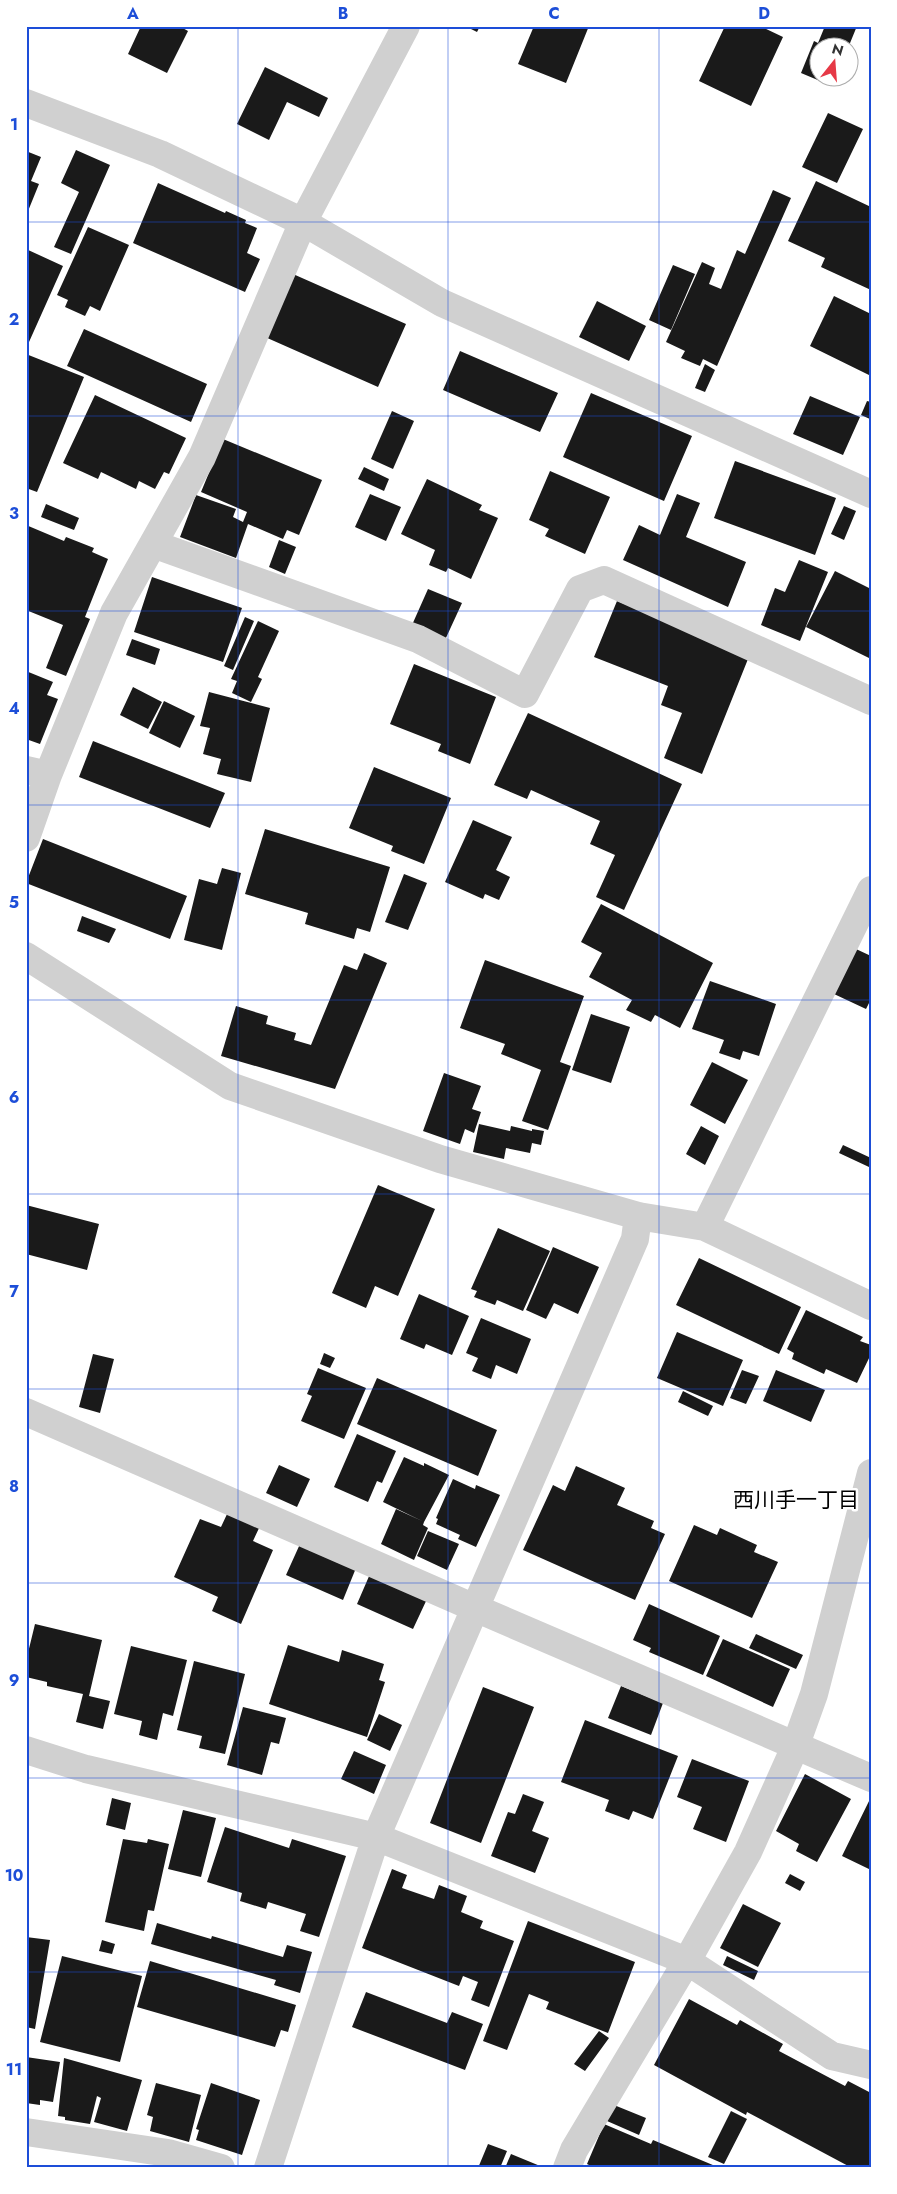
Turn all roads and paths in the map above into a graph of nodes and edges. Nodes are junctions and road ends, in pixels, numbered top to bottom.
1 (406, 26) edge
2 (26, 103) edge
3 (303, 222) junction
4 (871, 494) edge
5 (153, 544) junction
6 (871, 701) edge
7 (37, 772) edge
8 (26, 838) edge
9 (871, 890) edge
10 (26, 956) edge
11 (638, 1216) junction
12 (705, 1227) junction
13 (871, 1306) edge
14 (26, 1412) edge
15 (871, 1473) edge
16 (474, 1608) junction
17 (795, 1747) junction
18 (26, 1750) edge
19 (871, 1778) edge
20 (376, 1837) junction
21 (687, 1962) junction
22 (871, 2065) edge
23 (26, 2132) edge
24 (220, 2168) edge
25 (268, 2168) edge
26 (567, 2168) edge

1 - 3 street
2 - 3 street
3 - 4 street
3 - 5 street
5 - 6 street
5 - 7 street
7 - 8 street
9 - 12 street
10 - 11 street
11 - 12 street
11 - 16 street
12 - 13 street
14 - 16 street
15 - 17 street
16 - 17 street
16 - 20 street
17 - 19 street
17 - 21 street
18 - 20 street
20 - 21 street
20 - 25 street
21 - 22 street
21 - 26 street
23 - 24 street

